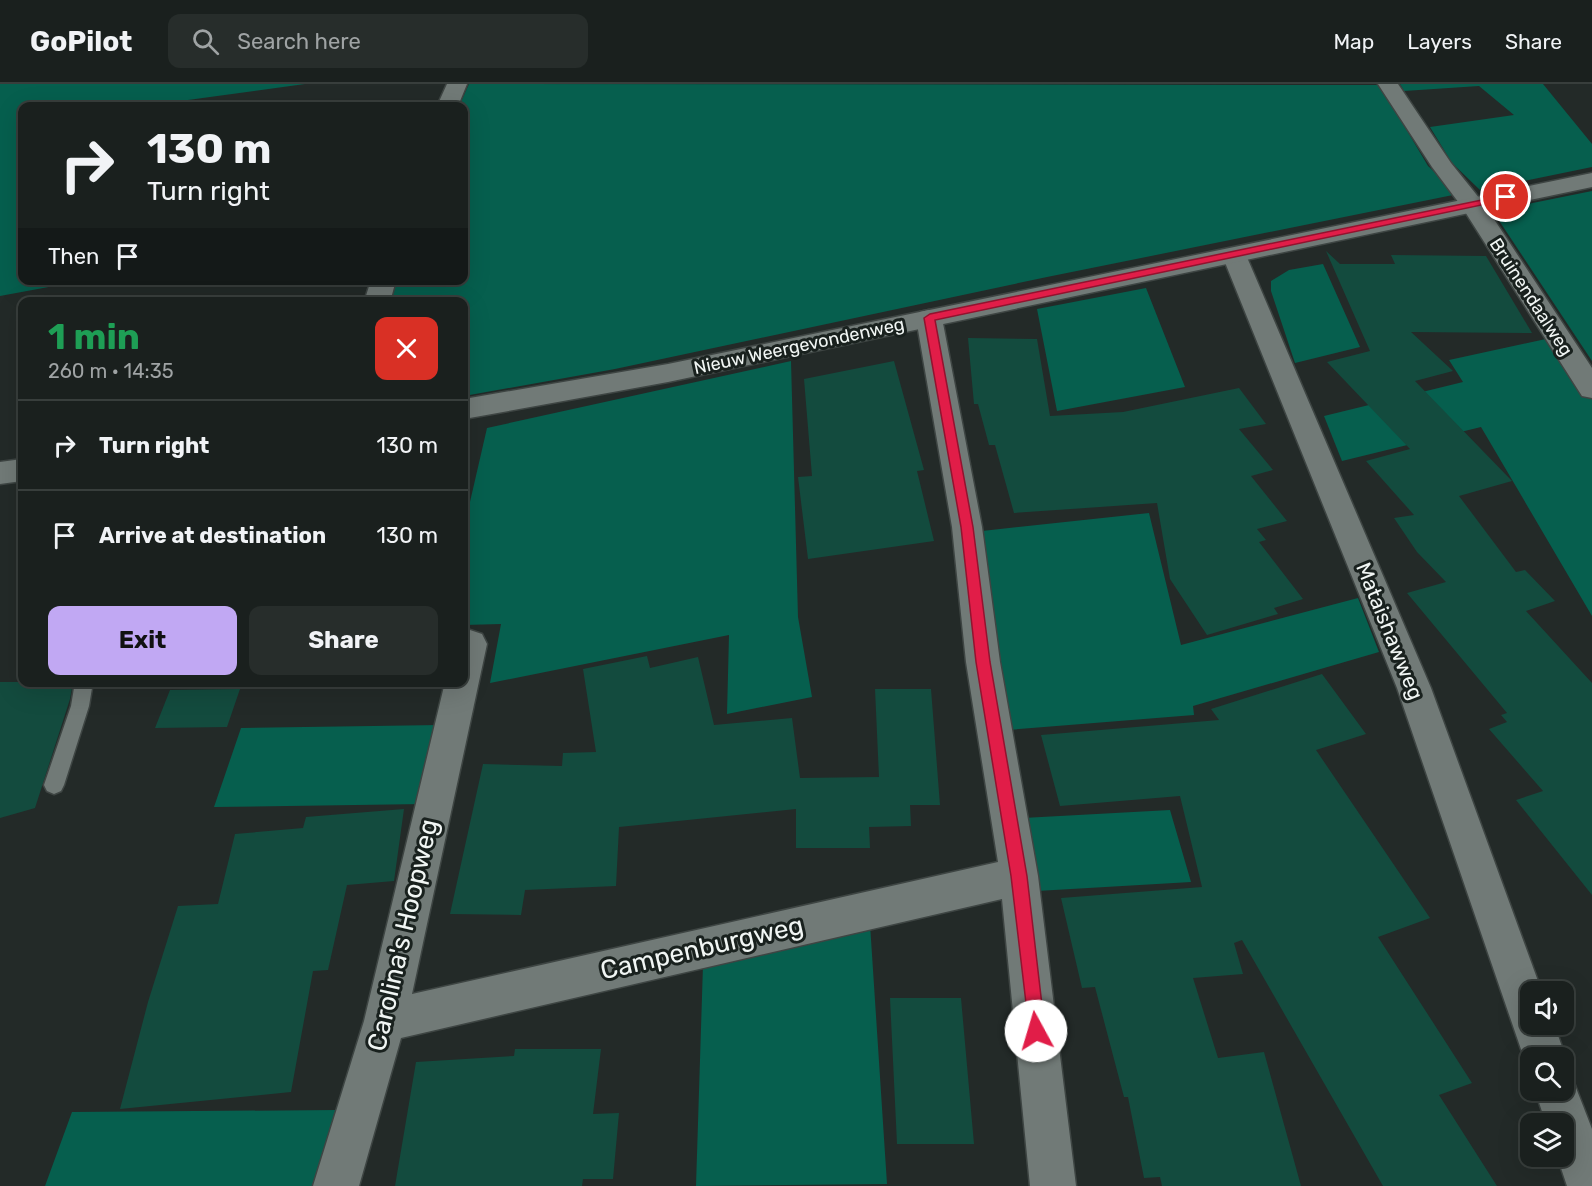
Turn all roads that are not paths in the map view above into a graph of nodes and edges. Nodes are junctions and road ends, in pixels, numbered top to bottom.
1 (457, 84) edge
2 (1388, 84) edge
3 (450, 102) edge
4 (1592, 180) edge
5 (1472, 204) junction
6 (1234, 255) junction
7 (930, 318) junction
8 (1592, 389) edge
9 (468, 408) edge
10 (18, 471) edge
11 (0, 473) edge
12 (83, 687) edge
13 (461, 687) edge
14 (54, 785) dead end
15 (1019, 876) junction
16 (1520, 987) edge
17 (386, 1021) junction
18 (1560, 1101) edge
19 (336, 1186) edge
20 (1053, 1186) edge
21 (1590, 1186) edge

1 - 3 street
2 - 5 street, Bruinendaalweg
4 - 5 street, Nieuw Weergevondenweg
5 - 6 street, Nieuw Weergevondenweg
5 - 8 street, Bruinendaalweg
6 - 7 street, Nieuw Weergevondenweg
6 - 16 street, Mataishawweg
7 - 9 street, Nieuw Weergevondenweg
7 - 15 street
10 - 11 street
12 - 14 lane
13 - 17 street, Carolina's Hoopweg
15 - 17 street, Campenburgweg
15 - 20 street
17 - 19 street, Carolina's Hoopweg
18 - 21 street

